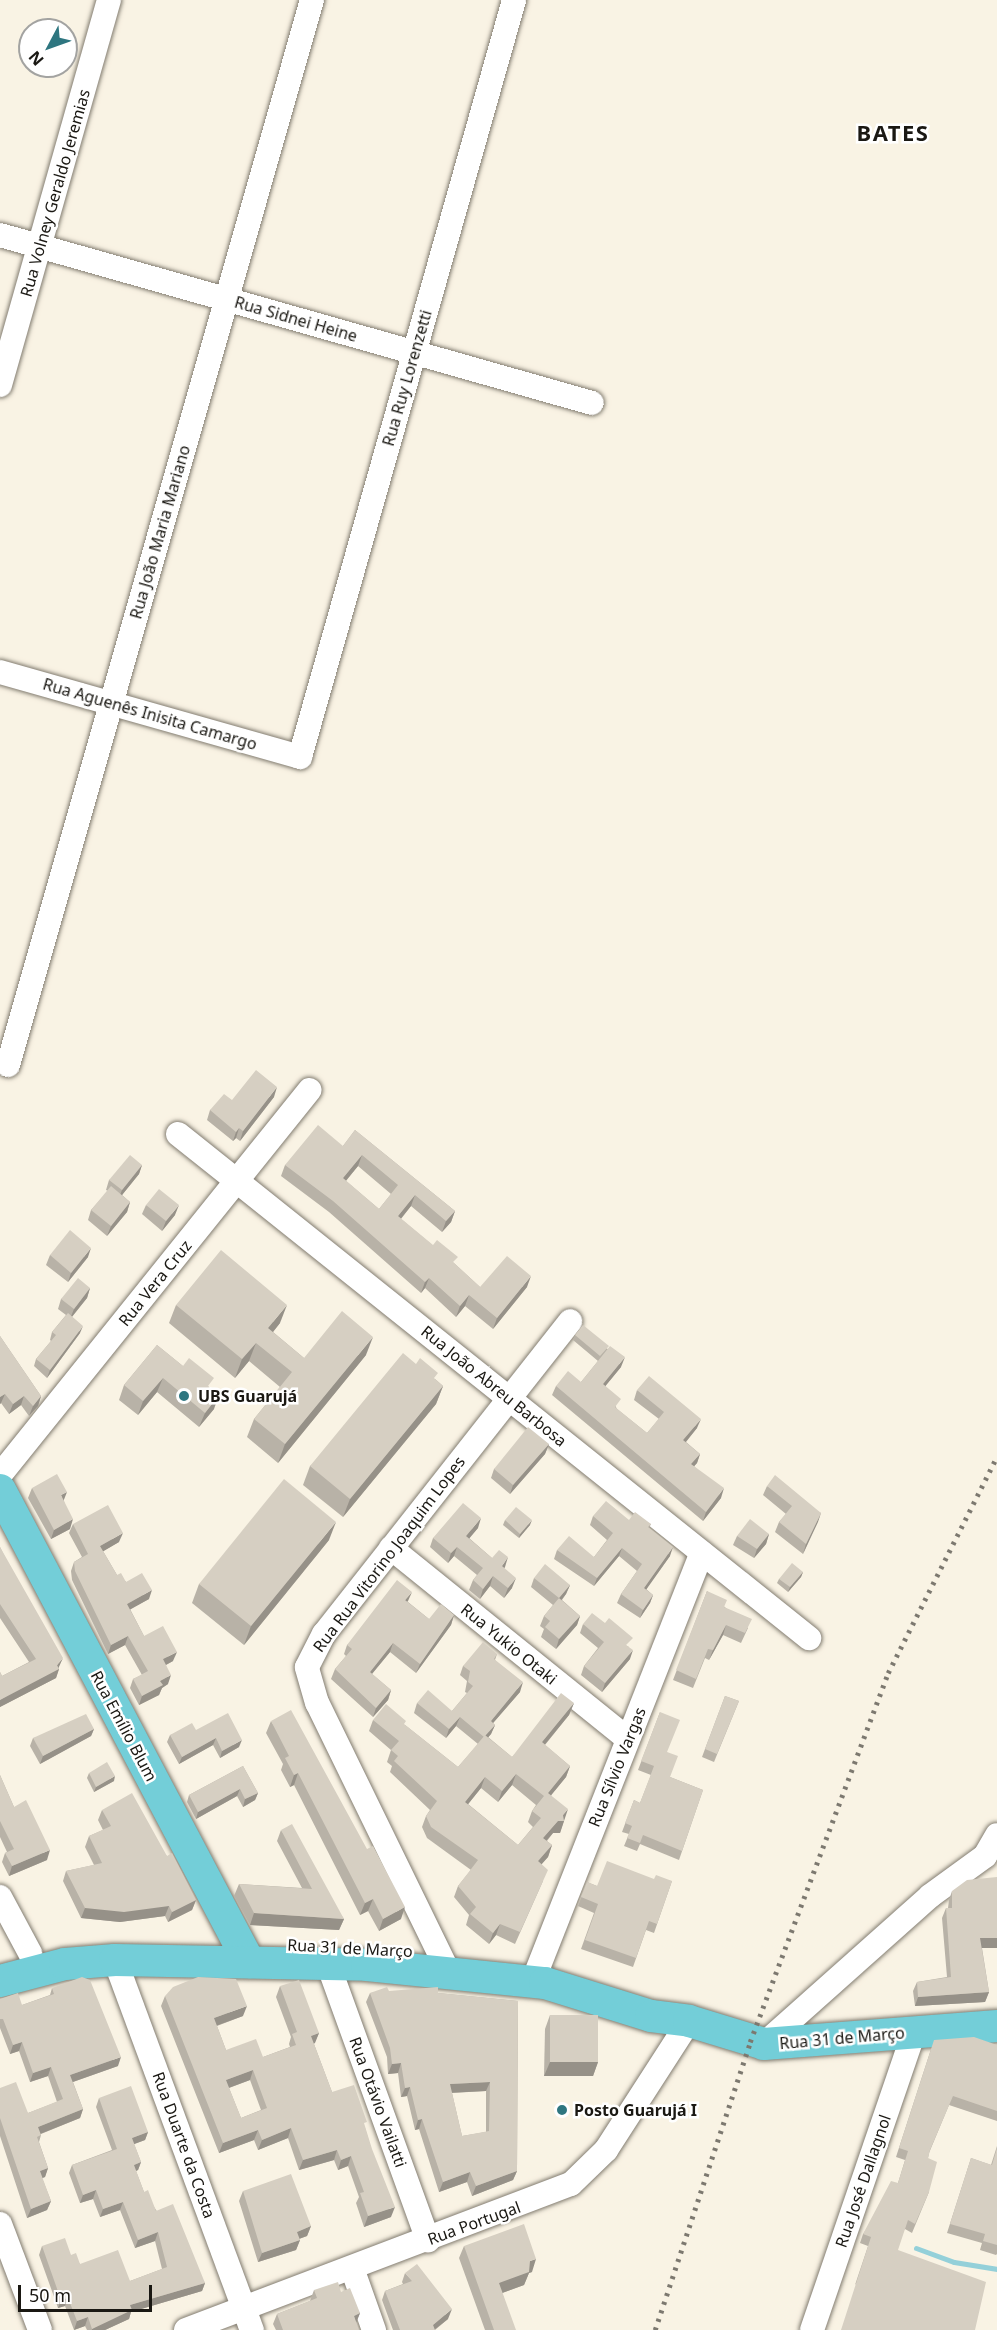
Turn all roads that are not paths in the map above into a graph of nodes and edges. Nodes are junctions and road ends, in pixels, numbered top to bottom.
1 (109, 0) edge
2 (312, 0) edge
3 (514, 0) edge
4 (0, 235) edge
5 (39, 246) junction
6 (227, 299) junction
7 (414, 352) junction
8 (0, 385) edge
9 (592, 403) dead end
10 (0, 672) edge
11 (111, 703) junction
12 (300, 757) joint
13 (8, 1065) dead end
14 (309, 1090) dead end
15 (178, 1134) dead end
16 (237, 1181) junction
17 (570, 1321) dead end
18 (509, 1398) junction
19 (0, 1475) edge
20 (0, 1490) edge
21 (391, 1548) junction
22 (702, 1553) junction
23 (810, 1638) dead end
24 (628, 1739) junction
25 (997, 1835) edge
26 (0, 1897) edge
27 (30, 1953) junction
28 (244, 1953) junction
29 (115, 1960) junction
30 (0, 1961) edge
31 (443, 1962) junction
32 (328, 1964) junction
33 (536, 1972) junction
34 (0, 1981) edge
35 (690, 2021) junction
36 (997, 2026) edge
37 (914, 2032) junction
38 (764, 2043) junction
39 (0, 2224) edge
40 (428, 2240) junction
41 (352, 2268) junction
42 (248, 2319) edge
43 (40, 2330) edge
44 (186, 2330) edge
45 (375, 2330) edge
46 (812, 2330) edge

1 - 5 street, Rua Volney Geraldo Jeremias
2 - 6 street, Rua João Maria Mariano
3 - 7 street, Rua Ruy Lorenzetti
4 - 5 street, Rua Sidnei Heine
5 - 6 street, Rua Sidnei Heine
5 - 8 street, Rua Volney Geraldo Jeremias
6 - 7 street, Rua Sidnei Heine
6 - 11 street, Rua João Maria Mariano
7 - 9 street, Rua Sidnei Heine
7 - 12 street, Rua Ruy Lorenzetti
10 - 11 street, Rua Aguenês Inisita Camargo
11 - 12 street, Rua Aguenês Inisita Camargo
11 - 13 street, Rua João Maria Mariano
14 - 16 street, Rua Vera Cruz
15 - 16 street, Rua João Abreu Barbosa
16 - 18 street, Rua João Abreu Barbosa
16 - 19 street, Rua Vera Cruz
17 - 18 street, Rua Rua Vitorino Joaquim Lopes
18 - 21 street, Rua Rua Vitorino Joaquim Lopes
18 - 22 street, Rua João Abreu Barbosa
20 - 28 main road, Rua Emílio Blum
21 - 24 street, Rua Yukio Otaki
21 - 31 street, Rua Rua Vitorino Joaquim Lopes
22 - 23 street, Rua João Abreu Barbosa
22 - 24 street, Rua Sílvio Vargas
24 - 33 street, Rua Sílvio Vargas
25 - 38 street
26 - 27 street
27 - 28 main road, Rua 31 de Março
27 - 30 main road, Rua 31 de Março
28 - 29 main road, Rua 31 de Março
28 - 31 main road, Rua 31 de Março
28 - 32 main road, Rua 31 de Março
29 - 34 main road, Rua 31 de Março
29 - 42 street, Rua Duarte da Costa
31 - 32 main road, Rua 31 de Março
31 - 33 main road, Rua 31 de Março
32 - 40 street, Rua Otávio Vailatti
33 - 35 main road, Rua 31 de Março
35 - 38 main road, Rua 31 de Março
35 - 40 street, Rua Portugal
36 - 37 main road, Rua 31 de Março
37 - 38 main road, Rua 31 de Março
37 - 46 street, Rua José Dallagnol
39 - 43 street
40 - 41 street, Rua Portugal
41 - 42 street, Rua Portugal
41 - 45 street
42 - 44 street, Rua Portugal

